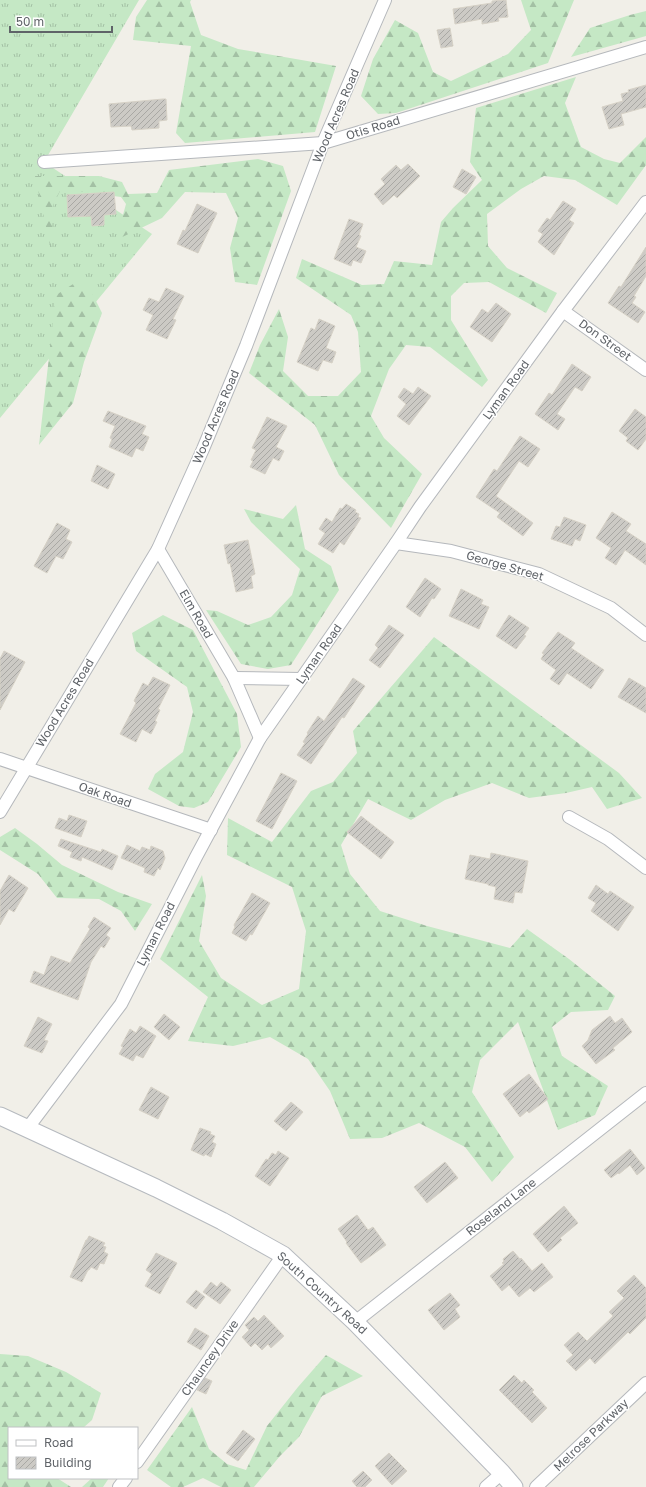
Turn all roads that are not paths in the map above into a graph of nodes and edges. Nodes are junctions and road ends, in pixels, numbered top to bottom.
1 (385, 0) edge
2 (646, 47) edge
3 (323, 143) junction
4 (44, 162) dead end
5 (646, 202) edge
6 (563, 310) junction
7 (646, 370) edge
8 (396, 543) junction
9 (158, 549) junction
10 (646, 635) edge
11 (234, 678) junction
12 (302, 679) junction
13 (260, 738) junction
14 (0, 759) edge
15 (27, 768) junction
16 (0, 812) edge
17 (569, 816) dead end
18 (211, 830) junction
19 (646, 868) edge
20 (646, 1093) edge
21 (0, 1116) edge
22 (27, 1129) junction
23 (283, 1255) junction
24 (355, 1322) junction
25 (646, 1382) edge
26 (138, 1461) edge
27 (502, 1473) junction
28 (125, 1479) edge
29 (119, 1487) edge
30 (486, 1487) edge
31 (514, 1487) edge
32 (536, 1487) edge

1 - 3 street, Wood Acres Road
2 - 3 street, Otis Road
3 - 4 street, Otis Road
3 - 9 street, Wood Acres Road
5 - 6 street, Lyman Road
6 - 7 street, Don Street
6 - 8 street, Lyman Road
8 - 10 street, George Street
8 - 12 street, Lyman Road
9 - 11 street, Elm Road
9 - 15 street, Wood Acres Road
11 - 12 street
11 - 13 street, Elm Road
12 - 13 street, Lyman Road
13 - 18 street, Lyman Road
14 - 15 street, Oak Road
15 - 16 street, Wood Acres Road
15 - 18 street, Oak Road
17 - 19 street
18 - 22 street, Lyman Road
20 - 24 street, Roseland Lane
21 - 22 main road, South Country Road
22 - 23 main road, South Country Road
23 - 24 main road, South Country Road
23 - 26 street, Chauncey Drive
24 - 27 main road, South Country Road
25 - 32 street, Melrose Parkway
27 - 30 street
27 - 31 main road, South Country Road
28 - 29 street

